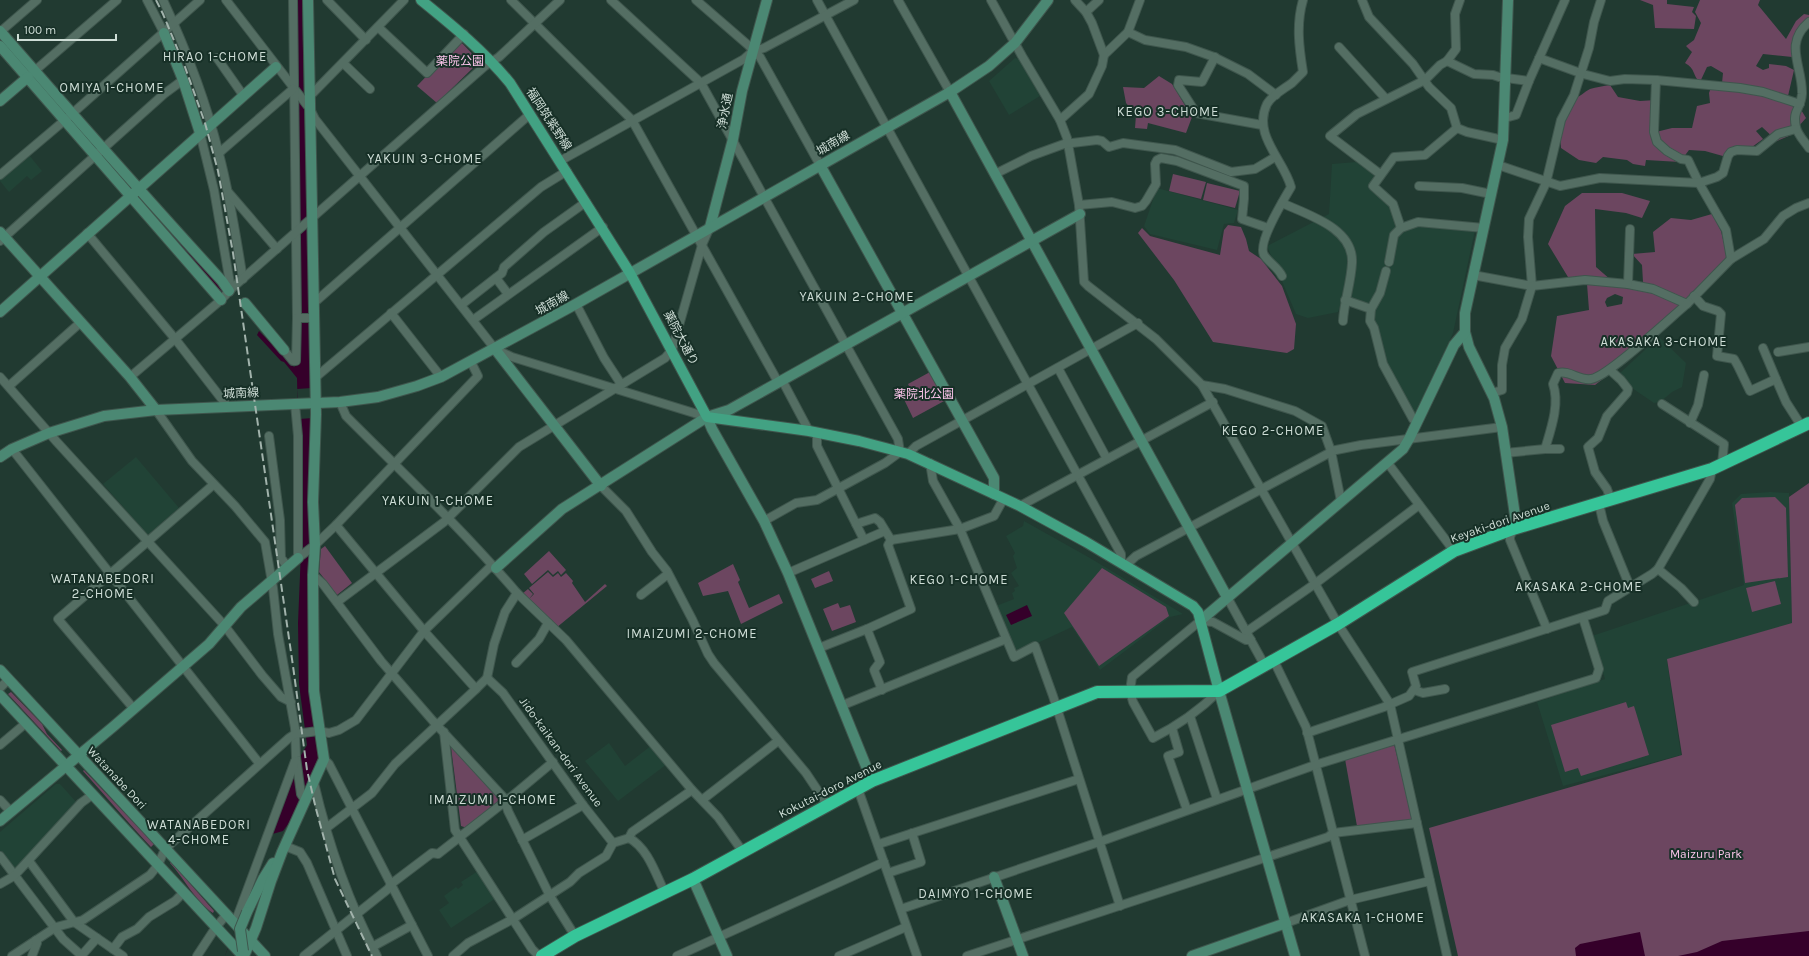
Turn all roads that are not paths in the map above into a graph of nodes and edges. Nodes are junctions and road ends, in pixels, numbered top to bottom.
1 (37, 0) edge
2 (117, 0) edge
3 (147, 0) edge
4 (163, 0) edge
5 (200, 0) edge
6 (226, 0) edge
7 (293, 0) edge
8 (308, 0) edge
9 (327, 0) edge
10 (404, 0) edge
11 (421, 0) edge
12 (511, 0) edge
13 (560, 0) edge
14 (611, 0) edge
15 (697, 0) edge
16 (767, 0) edge
17 (817, 0) edge
18 (854, 0) edge
19 (898, 0) edge
20 (991, 0) edge
21 (1048, 0) edge
22 (1075, 0) edge
23 (1099, 0) edge
24 (1140, 0) edge
25 (1303, 0) edge
26 (1362, 0) edge
27 (1460, 0) edge
28 (1508, 0) edge
29 (1564, 0) edge
30 (1601, 0) edge
31 (1086, 12) junction
32 (825, 14) junction
33 (1809, 22) edge
34 (535, 23) junction
35 (174, 24) junction
36 (378, 27) junction
37 (0, 31) edge
38 (1128, 32) junction
39 (164, 33) junction
40 (464, 34) junction
41 (366, 40) junction
42 (1014, 43) junction
43 (0, 46) edge
44 (1339, 47) dead end
45 (753, 51) junction
46 (1104, 55) junction
47 (217, 58) dead end
48 (1215, 58) junction
49 (1539, 58) junction
50 (492, 61) junction
51 (1447, 61) junction
52 (343, 63) junction
53 (276, 67) junction
54 (1581, 73) junction
55 (31, 74) junction
56 (1506, 78) junction
57 (183, 80) junction
58 (1425, 80) junction
59 (1656, 80) junction
60 (1529, 81) junction
61 (701, 83) junction
62 (370, 89) dead end
63 (295, 90) junction
64 (950, 92) junction
65 (1276, 94) junction
66 (243, 95) junction
67 (1386, 99) junction
68 (0, 101) edge
69 (309, 103) junction
70 (1800, 104) junction
71 (529, 115) junction
72 (69, 116) junction
73 (1505, 118) junction
74 (632, 120) junction
75 (1060, 120) junction
76 (211, 124) junction
77 (1262, 125) junction
78 (887, 127) junction
79 (1457, 128) junction
80 (1796, 129) junction
81 (200, 133) junction
82 (733, 139) junction
83 (1503, 140) junction
84 (1067, 143) junction
85 (1809, 148) edge
86 (101, 152) junction
87 (219, 154) junction
88 (1275, 158) junction
89 (560, 160) junction
90 (820, 165) junction
91 (1498, 165) junction
92 (566, 171) junction
93 (995, 174) junction
94 (1380, 174) junction
95 (0, 175) edge
96 (361, 176) junction
97 (1546, 183) junction
98 (1699, 184) junction
99 (1419, 186) dead end
100 (228, 192) junction
101 (134, 193) junction
102 (1491, 194) junction
103 (765, 197) junction
104 (586, 202) junction
105 (1282, 203) junction
106 (1809, 203) edge
107 (1079, 209) junction
108 (311, 219) junction
109 (401, 227) junction
110 (603, 227) junction
111 (710, 227) junction
112 (1268, 228) junction
113 (1401, 228) junction
114 (1484, 228) junction
115 (1630, 229) dead end
116 (297, 231) junction
117 (87, 233) junction
118 (697, 236) junction
119 (2, 237) edge
120 (1031, 240) junction
121 (702, 245) junction
122 (277, 249) junction
123 (1731, 260) junction
124 (1389, 262) dead end
125 (1386, 271) dead end
126 (630, 273) junction
127 (438, 275) junction
128 (1473, 275) junction
129 (39, 276) junction
130 (968, 276) junction
131 (1282, 276) dead end
132 (496, 278) junction
133 (243, 279) junction
134 (1628, 284) junction
135 (1532, 286) junction
136 (230, 290) junction
137 (508, 294) junction
138 (1694, 296) junction
139 (221, 300) junction
140 (1346, 300) junction
141 (315, 302) junction
142 (245, 303) dead end
143 (576, 304) junction
144 (1687, 304) junction
145 (461, 305) junction
146 (1371, 309) junction
147 (0, 312) edge
148 (391, 313) junction
149 (903, 314) junction
150 (298, 318) junction
151 (313, 318) junction
152 (473, 320) junction
153 (1343, 321) dead end
154 (81, 322) junction
155 (1138, 323) junction
156 (1465, 332) junction
157 (176, 340) junction
158 (846, 344) junction
159 (1809, 347) edge
160 (1763, 348) dead end
161 (494, 349) junction
162 (284, 350) joint
163 (672, 350) junction
164 (1091, 350) junction
165 (1778, 352) dead end
166 (471, 362) junction
167 (1058, 368) junction
168 (1610, 370) junction
169 (1704, 375) dead end
170 (0, 377) edge
171 (130, 377) junction
172 (316, 377) junction
173 (441, 377) junction
174 (1776, 379) junction
175 (780, 381) junction
176 (621, 384) junction
177 (1028, 384) junction
178 (1202, 385) junction
179 (8, 386) junction
180 (613, 389) junction
181 (1492, 393) junction
182 (340, 402) junction
183 (1213, 402) junction
184 (297, 404) junction
185 (314, 404) junction
186 (1662, 404) dead end
187 (228, 407) junction
188 (156, 410) junction
189 (707, 417) junction
190 (963, 421) junction
191 (1418, 421) junction
192 (1690, 423) junction
193 (1806, 425) edge
194 (554, 426) junction
195 (1502, 427) junction
196 (813, 432) junction
197 (49, 433) junction
198 (269, 436) dead end
199 (1409, 439) junction
200 (1142, 442) junction
201 (12, 449) junction
202 (1545, 449) junction
203 (1560, 449) dead end
204 (1331, 451) junction
205 (904, 453) junction
206 (1505, 453) junction
207 (0, 457) edge
208 (1107, 459) junction
209 (1387, 462) junction
210 (394, 464) junction
211 (930, 464) junction
212 (1717, 466) junction
213 (1078, 474) junction
214 (213, 484) junction
215 (600, 486) junction
216 (838, 489) junction
217 (1261, 489) junction
218 (994, 494) junction
219 (1004, 498) junction
220 (1610, 500) junction
221 (1341, 501) junction
222 (1599, 504) junction
223 (1419, 505) junction
224 (1020, 506) junction
225 (448, 518) junction
226 (764, 521) junction
227 (856, 524) junction
228 (336, 525) junction
229 (1189, 528) junction
230 (960, 529) junction
231 (1514, 529) junction
232 (885, 531) junction
233 (864, 540) junction
234 (891, 540) junction
235 (147, 541) junction
236 (1293, 543) junction
237 (313, 547) junction
238 (1454, 551) junction
239 (298, 557) junction
240 (1123, 564) junction
241 (288, 566) junction
242 (496, 568) junction
243 (1658, 569) junction
244 (110, 573) junction
245 (376, 573) junction
246 (788, 573) junction
247 (668, 574) junction
248 (313, 576) junction
249 (272, 580) junction
250 (1316, 583) junction
251 (1630, 587) junction
252 (517, 593) junction
253 (641, 595) dead end
254 (1227, 597) junction
255 (337, 602) junction
256 (1694, 602) dead end
257 (1583, 618) junction
258 (1200, 621) junction
259 (548, 623) junction
260 (1338, 624) junction
261 (224, 625) junction
262 (867, 629) junction
263 (1547, 629) junction
264 (424, 631) junction
265 (1246, 632) junction
266 (1006, 639) junction
267 (1250, 640) junction
268 (819, 648) junction
269 (516, 663) dead end
270 (1269, 663) junction
271 (183, 666) junction
272 (0, 670) edge
273 (393, 673) junction
274 (487, 678) junction
275 (8, 680) junction
276 (0, 688) edge
277 (476, 689) junction
278 (1445, 689) dead end
279 (882, 690) junction
280 (1414, 690) junction
281 (1130, 691) junction
282 (1219, 691) junction
283 (0, 695) edge
284 (291, 702) junction
285 (1390, 704) junction
286 (843, 705) junction
287 (1056, 707) junction
288 (134, 709) junction
289 (1190, 716) junction
290 (26, 723) junction
291 (438, 726) junction
292 (1172, 728) junction
293 (320, 732) junction
294 (444, 732) junction
295 (1307, 733) junction
296 (295, 734) junction
297 (1398, 739) junction
298 (778, 741) junction
299 (0, 745) edge
300 (79, 756) junction
301 (296, 758) junction
302 (324, 759) junction
303 (553, 762) junction
304 (259, 763) junction
305 (1315, 765) junction
306 (66, 767) junction
307 (1079, 779) junction
308 (872, 781) junction
309 (314, 783) junction
310 (1248, 788) junction
311 (858, 789) junction
312 (692, 790) junction
313 (92, 795) junction
314 (304, 799) junction
315 (1217, 799) junction
316 (0, 800) edge
317 (702, 800) junction
318 (505, 801) junction
319 (583, 805) junction
320 (828, 806) junction
321 (352, 807) junction
322 (1187, 810) junction
323 (11, 812) junction
324 (0, 821) edge
325 (1417, 823) junction
326 (325, 829) junction
327 (912, 833) junction
328 (1333, 833) junction
329 (459, 837) junction
330 (629, 838) junction
331 (522, 840) junction
332 (1099, 842) junction
333 (613, 843) junction
334 (879, 844) junction
335 (165, 849) junction
336 (282, 851) junction
337 (743, 852) junction
338 (0, 856) edge
339 (1268, 857) junction
340 (29, 861) junction
341 (884, 862) junction
342 (158, 865) junction
343 (888, 873) junction
344 (14, 876) junction
345 (994, 877) junction
346 (693, 879) junction
347 (1430, 881) junction
348 (0, 884) edge
349 (392, 884) junction
350 (184, 892) junction
351 (665, 893) junction
352 (550, 896) junction
353 (1350, 900) junction
354 (1120, 906) junction
355 (901, 909) junction
356 (226, 914) junction
357 (357, 914) junction
358 (513, 919) junction
359 (74, 922) junction
360 (1286, 923) junction
361 (412, 925) junction
362 (237, 926) junction
363 (56, 927) junction
364 (216, 927) junction
365 (906, 927) junction
366 (336, 931) junction
367 (575, 936) junction
368 (719, 937) junction
369 (97, 938) junction
370 (249, 939) junction
371 (36, 940) junction
372 (1017, 940) junction
373 (372, 947) junction
374 (113, 949) junction
375 (80, 955) edge
376 (243, 955) edge
377 (12, 956) edge
378 (32, 956) edge
379 (124, 956) edge
380 (197, 956) edge
381 (265, 956) edge
382 (304, 956) edge
383 (347, 956) edge
384 (377, 956) edge
385 (428, 956) edge
386 (453, 956) edge
387 (540, 956) edge
388 (678, 956) edge
389 (727, 956) edge
390 (839, 956) edge
391 (917, 956) edge
392 (967, 956) edge
393 (1023, 956) edge
394 (1192, 956) edge
395 (1295, 956) edge
396 (1365, 956) edge
397 (1447, 956) edge

1 - 37 street
2 - 55 street
3 - 39 street
4 - 35 street
5 - 35 street
6 - 53 street
7 - 63 street
8 - 69 street
9 - 41 street
10 - 36 street
11 - 40 main road, 福岡筑紫野線
12 - 34 street
13 - 34 street
14 - 61 street
15 - 45 street
16 - 45 street, 浄水通
17 - 32 street
18 - 32 street
19 - 64 street
20 - 42 street
21 - 42 street, 城南線
22 - 31 street
23 - 31 street
24 - 38 street
25 - 65 street
26 - 58 street
27 - 51 street
28 - 56 street
29 - 49 street
30 - 54 street
31 - 46 street
32 - 45 street
32 - 78 street
33 - 70 street
34 - 50 street
34 - 74 street
35 - 39 street
35 - 76 street
36 - 40 street
36 - 41 street
37 - 55 street
38 - 46 street
38 - 48 street
39 - 57 street
39 - 72 street
40 - 50 main road, 福岡筑紫野線
41 - 52 street
42 - 64 street, 城南線
42 - 75 street
43 - 55 street
44 - 67 street
45 - 61 street
45 - 82 street, 浄水通
45 - 90 street
46 - 75 street
47 - 66 street
48 - 65 street
48 - 77 street
49 - 54 street
49 - 60 street
50 - 71 main road, 福岡筑紫野線
50 - 96 street
51 - 56 street
51 - 58 street
52 - 62 street
52 - 69 street
53 - 63 street
53 - 66 street
54 - 59 street
54 - 97 street
55 - 68 street
55 - 72 street
56 - 60 street
56 - 73 street
57 - 81 street
57 - 86 street
58 - 67 street
58 - 79 street
59 - 70 street
59 - 98 street
60 - 73 street
61 - 74 street
61 - 82 street
63 - 69 street
63 - 87 street
63 - 116 street
64 - 78 street, 城南線
64 - 93 street
65 - 77 street
66 - 76 street
67 - 94 street
69 - 96 street
69 - 108 street
70 - 80 street
71 - 89 main road, 福岡筑紫野線
71 - 109 street
72 - 86 street
72 - 95 street
73 - 83 street
74 - 89 street
74 - 118 street
75 - 84 street
76 - 81 street
76 - 87 street
77 - 88 street
78 - 90 street, 城南線
78 - 130 street
79 - 83 street
79 - 94 street
80 - 85 street
80 - 98 street
81 - 101 street
81 - 136 street
82 - 103 street
82 - 111 street, 浄水通
83 - 91 street
84 - 88 street
84 - 93 street
84 - 107 street
86 - 101 street
86 - 119 street
87 - 100 street
88 - 105 street
89 - 92 main road, 福岡筑紫野線
90 - 103 street, 城南線
90 - 149 street
91 - 97 street
91 - 102 street
92 - 104 main road, 福岡筑紫野線
92 - 127 street
93 - 120 street
94 - 113 street
96 - 108 street
96 - 109 street
97 - 98 street
97 - 135 street
98 - 123 street
99 - 102 street
100 - 122 street
100 - 133 street
101 - 117 street
101 - 136 street
101 - 139 street
102 - 114 street
103 - 111 street, 城南線
103 - 158 street
104 - 110 main road, 福岡筑紫野線
104 - 132 street
105 - 112 street
105 - 140 street
106 - 123 street
107 - 112 street
107 - 120 street
107 - 155 street
108 - 116 street
108 - 141 street
109 - 127 street
109 - 141 street
110 - 126 main road, 福岡筑紫野線
110 - 137 street
111 - 118 street, 城南線
111 - 121 street
112 - 131 street
113 - 114 street
113 - 124 street
114 - 128 street
115 - 134 street
116 - 122 street
116 - 150 street
117 - 129 street
117 - 157 street
118 - 121 street
118 - 126 street, 城南線
119 - 129 street
120 - 130 street
120 - 164 street
121 - 163 street
121 - 175 street
122 - 133 street
123 - 138 street
125 - 146 street
126 - 143 street, 城南線
126 - 163 main road, 薬院大通り
127 - 145 street
127 - 148 street
128 - 135 street
128 - 156 street
129 - 147 street
129 - 154 street
130 - 149 street
130 - 177 street
132 - 137 street
132 - 145 street
133 - 136 street
134 - 135 street
134 - 144 street
135 - 181 street
136 - 139 street
137 - 152 street
138 - 144 street
138 - 174 street
139 - 157 street
140 - 146 street
140 - 153 street
141 - 151 street
142 - 162 street
143 - 161 street, 城南線
143 - 176 street
144 - 168 street
145 - 152 street
146 - 191 street
148 - 172 street
148 - 173 street
149 - 158 street
149 - 190 street
150 - 151 street
150 - 162 street
151 - 172 street
152 - 161 street
154 - 171 street
154 - 179 street
155 - 164 street
155 - 178 street
156 - 181 street
156 - 191 street
157 - 171 street
157 - 187 street
158 - 175 street
158 - 205 street
159 - 165 street
160 - 174 street
161 - 166 street, 城南線
161 - 180 street
161 - 194 street
163 - 176 street
163 - 189 main road, 薬院大通り
164 - 167 street
164 - 200 street
166 - 173 street, 城南線
166 - 210 street
167 - 177 street
167 - 208 street
168 - 202 street
168 - 220 street
169 - 192 street
170 - 179 street
171 - 188 street
172 - 185 street
173 - 182 street, 城南線
174 - 193 street
175 - 189 street
175 - 196 street
176 - 180 street
177 - 190 street
177 - 213 street
178 - 183 street
178 - 204 street
179 - 197 street
180 - 189 street
180 - 194 street
181 - 195 street
182 - 185 street, 城南線
182 - 210 street
183 - 200 street
183 - 217 street
184 - 185 street, 城南線
184 - 187 street, 城南線
184 - 239 street
185 - 237 street
186 - 192 street
187 - 188 street, 城南線
188 - 197 street, 城南線
188 - 214 street
189 - 196 main road
189 - 215 street
189 - 226 street
190 - 205 street
190 - 218 street
191 - 199 street
192 - 212 street
193 - 212 highway, Keyaki-dori Avenue
194 - 215 street
194 - 225 street
195 - 199 street
195 - 206 street
196 - 205 main road
196 - 216 street
197 - 201 street, 城南線
197 - 235 street
198 - 241 street
199 - 204 street
199 - 209 street
200 - 208 street
200 - 229 street
201 - 207 street, 城南線
201 - 244 street
202 - 203 street
202 - 206 street
204 - 217 street
204 - 221 street
205 - 211 main road
205 - 216 street
206 - 231 street
208 - 213 street
209 - 221 street
209 - 223 street
210 - 225 street
210 - 228 street
211 - 218 main road
211 - 230 street
212 - 220 highway, Keyaki-dori Avenue
212 - 243 street
213 - 224 street
213 - 240 street
214 - 235 street
214 - 249 street
215 - 242 street
215 - 247 street
216 - 226 street
216 - 227 street
217 - 229 street
217 - 236 street
218 - 219 main road
219 - 224 main road
219 - 230 street
220 - 222 highway, Keyaki-dori Avenue
221 - 236 street
222 - 231 highway, Keyaki-dori Avenue
222 - 251 street
223 - 238 street
223 - 250 street
224 - 240 main road
225 - 242 street
225 - 245 street
226 - 246 street
227 - 232 street
227 - 233 street
228 - 237 street
228 - 245 street
229 - 240 street
229 - 254 street
230 - 234 street
230 - 266 street
231 - 238 highway, Keyaki-dori Avenue
231 - 263 street
232 - 233 street
232 - 234 street
233 - 246 street
234 - 262 street
235 - 244 street
235 - 261 street
236 - 250 street
236 - 254 street
237 - 239 street
237 - 248 street
238 - 260 highway, Keyaki-dori Avenue
239 - 241 street
240 - 258 main road
241 - 249 street
242 - 252 street
242 - 264 street
243 - 251 street
243 - 256 street
244 - 271 street
244 - 288 street
245 - 255 street
245 - 264 street
246 - 268 street
247 - 253 street
247 - 298 street
248 - 255 street
248 - 293 street
249 - 261 street
249 - 284 street
250 - 260 street
250 - 265 street
251 - 257 street
252 - 259 street
252 - 274 street
254 - 258 street
254 - 265 street
255 - 273 street
257 - 263 street
257 - 297 street
258 - 267 street
258 - 281 street
258 - 282 main road
259 - 269 street
259 - 312 street
260 - 270 highway, Keyaki-dori Avenue
260 - 285 street
261 - 271 street
261 - 284 street
262 - 268 street
262 - 279 street
263 - 280 street
264 - 273 street
264 - 277 street
265 - 267 street
266 - 279 street
266 - 287 street
267 - 270 street
268 - 286 street
270 - 282 highway, Keyaki-dori Avenue
270 - 295 street
271 - 288 street
271 - 304 street
272 - 275 street, Watanabe Dori
273 - 291 street
273 - 293 street
274 - 277 street
274 - 303 street, Jido-kaikan-dori Avenue
275 - 276 street
275 - 300 street, Watanabe Dori
277 - 291 street
278 - 280 street
279 - 286 street
280 - 285 street
281 - 282 highway, Kokutai-doro Avenue
281 - 287 highway, Kokutai-doro Avenue
281 - 292 street
282 - 289 street
282 - 310 street
283 - 290 street
284 - 296 street
285 - 295 street
285 - 297 street
286 - 308 street
287 - 307 street
287 - 308 highway, Kokutai-doro Avenue
288 - 300 street
289 - 292 street
289 - 315 street
290 - 299 street
290 - 306 street
291 - 294 street
291 - 321 street
292 - 322 street
293 - 296 street
293 - 302 street
294 - 318 street
294 - 329 street
295 - 305 street
296 - 301 street
296 - 304 street
297 - 305 street
297 - 325 street
298 - 317 street
298 - 320 street
300 - 306 street
300 - 335 street, Watanabe Dori
301 - 314 street
301 - 362 street
302 - 309 street
302 - 321 street
303 - 318 street
303 - 319 street, Jido-kaikan-dori Avenue
304 - 335 street
305 - 310 street
305 - 328 street
306 - 313 street
306 - 323 street
307 - 327 street
307 - 332 street
308 - 311 highway, Kokutai-doro Avenue
309 - 314 street
309 - 326 street
310 - 315 street
310 - 339 street
311 - 320 highway, Kokutai-doro Avenue
311 - 334 street
312 - 317 street
312 - 330 street
313 - 340 street
313 - 342 street
314 - 336 street
315 - 322 street
316 - 323 street
317 - 337 street
318 - 329 street
318 - 331 street
319 - 331 street
319 - 333 street, Jido-kaikan-dori Avenue
320 - 337 highway, Kokutai-doro Avenue
321 - 326 street
321 - 349 street
322 - 332 street
323 - 324 street
325 - 328 street
325 - 347 street
326 - 357 street
327 - 334 street
327 - 343 street
328 - 339 street
328 - 353 street
329 - 349 street
329 - 358 street
330 - 333 street
330 - 351 street
331 - 352 street
332 - 345 street
332 - 354 street
333 - 352 street
334 - 341 street
335 - 342 street
335 - 356 street, Watanabe Dori
336 - 362 street, bridge
336 - 366 street
336 - 370 street
337 - 346 highway, Kokutai-doro Avenue
338 - 344 street
339 - 354 street
339 - 360 street
340 - 344 street
340 - 359 street
341 - 343 street
341 - 368 street
342 - 350 street
342 - 359 street
343 - 355 street
344 - 348 street
344 - 363 street
345 - 355 street
345 - 372 street
346 - 351 highway, Kokutai-doro Avenue
346 - 368 street
347 - 353 street
347 - 397 street
349 - 357 street
349 - 361 street
350 - 364 street
350 - 374 street
351 - 367 highway, Kokutai-doro Avenue
352 - 358 street
352 - 367 street
353 - 360 street
353 - 396 street
354 - 372 street
355 - 365 street
356 - 362 street, Watanabe Dori
356 - 364 street
357 - 366 street
357 - 373 street
358 - 386 street
358 - 387 street
359 - 363 street
359 - 369 street
360 - 394 street
360 - 395 street
361 - 373 street
361 - 385 street
362 - 370 street, Watanabe Dori
362 - 376 street, bridge
363 - 371 street
363 - 375 street
364 - 376 street
364 - 380 street
365 - 390 street
365 - 391 street
366 - 382 street
366 - 383 street
367 - 387 highway, Kokutai-doro Avenue
368 - 388 street
368 - 389 street
369 - 374 street
369 - 375 street
370 - 376 street
370 - 381 street, Watanabe Dori
371 - 377 street
371 - 378 street
372 - 392 street
372 - 393 street
373 - 384 street
374 - 379 street

